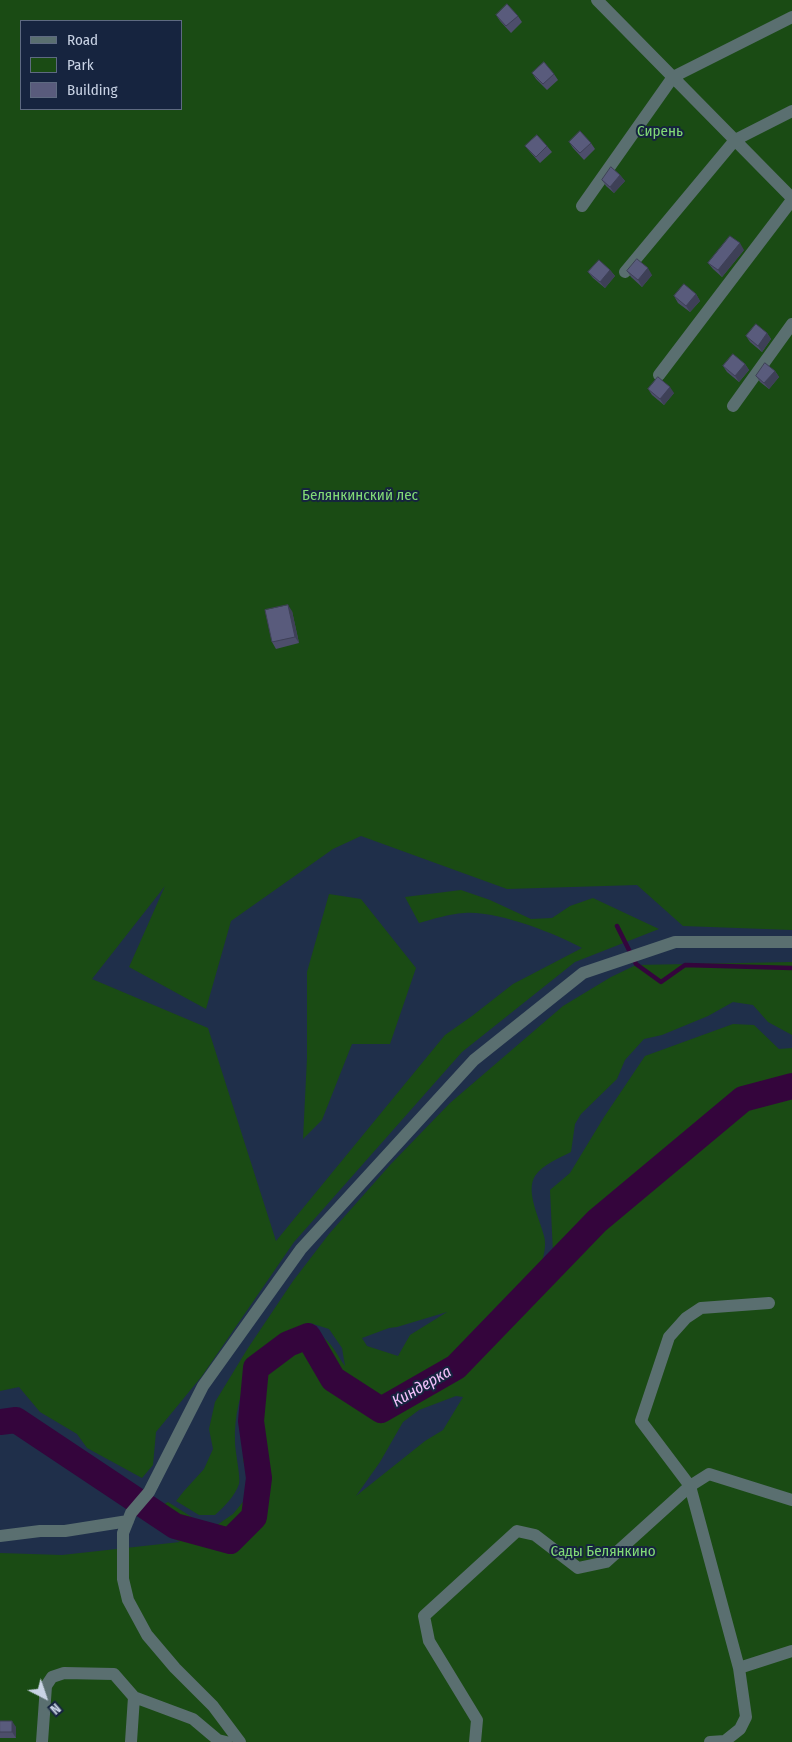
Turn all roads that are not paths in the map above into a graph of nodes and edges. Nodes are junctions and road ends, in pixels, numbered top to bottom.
1 (597, 0) edge
2 (792, 16) edge
3 (673, 77) junction
4 (792, 111) edge
5 (734, 140) junction
6 (792, 199) edge
7 (582, 206) dead end
8 (625, 272) edge
9 (792, 324) edge
10 (659, 375) edge
11 (733, 406) dead end
12 (792, 942) edge
13 (769, 1303) dead end
14 (690, 1486) junction
15 (792, 1500) edge
16 (130, 1517) junction
17 (0, 1536) edge
18 (792, 1651) edge
19 (739, 1668) junction
20 (134, 1697) junction
21 (42, 1742) edge
22 (131, 1742) edge
23 (226, 1742) edge
24 (240, 1742) edge
25 (475, 1742) edge
26 (710, 1742) edge

1 - 3 street
2 - 3 street
3 - 5 street
3 - 7 street
4 - 5 street
5 - 6 street
5 - 8 street
6 - 10 street
9 - 11 street
12 - 16 street
13 - 14 street
14 - 15 street
14 - 19 street
14 - 25 street
16 - 17 street
16 - 24 street
18 - 19 street
19 - 26 street
20 - 21 street
20 - 22 street
20 - 23 street

